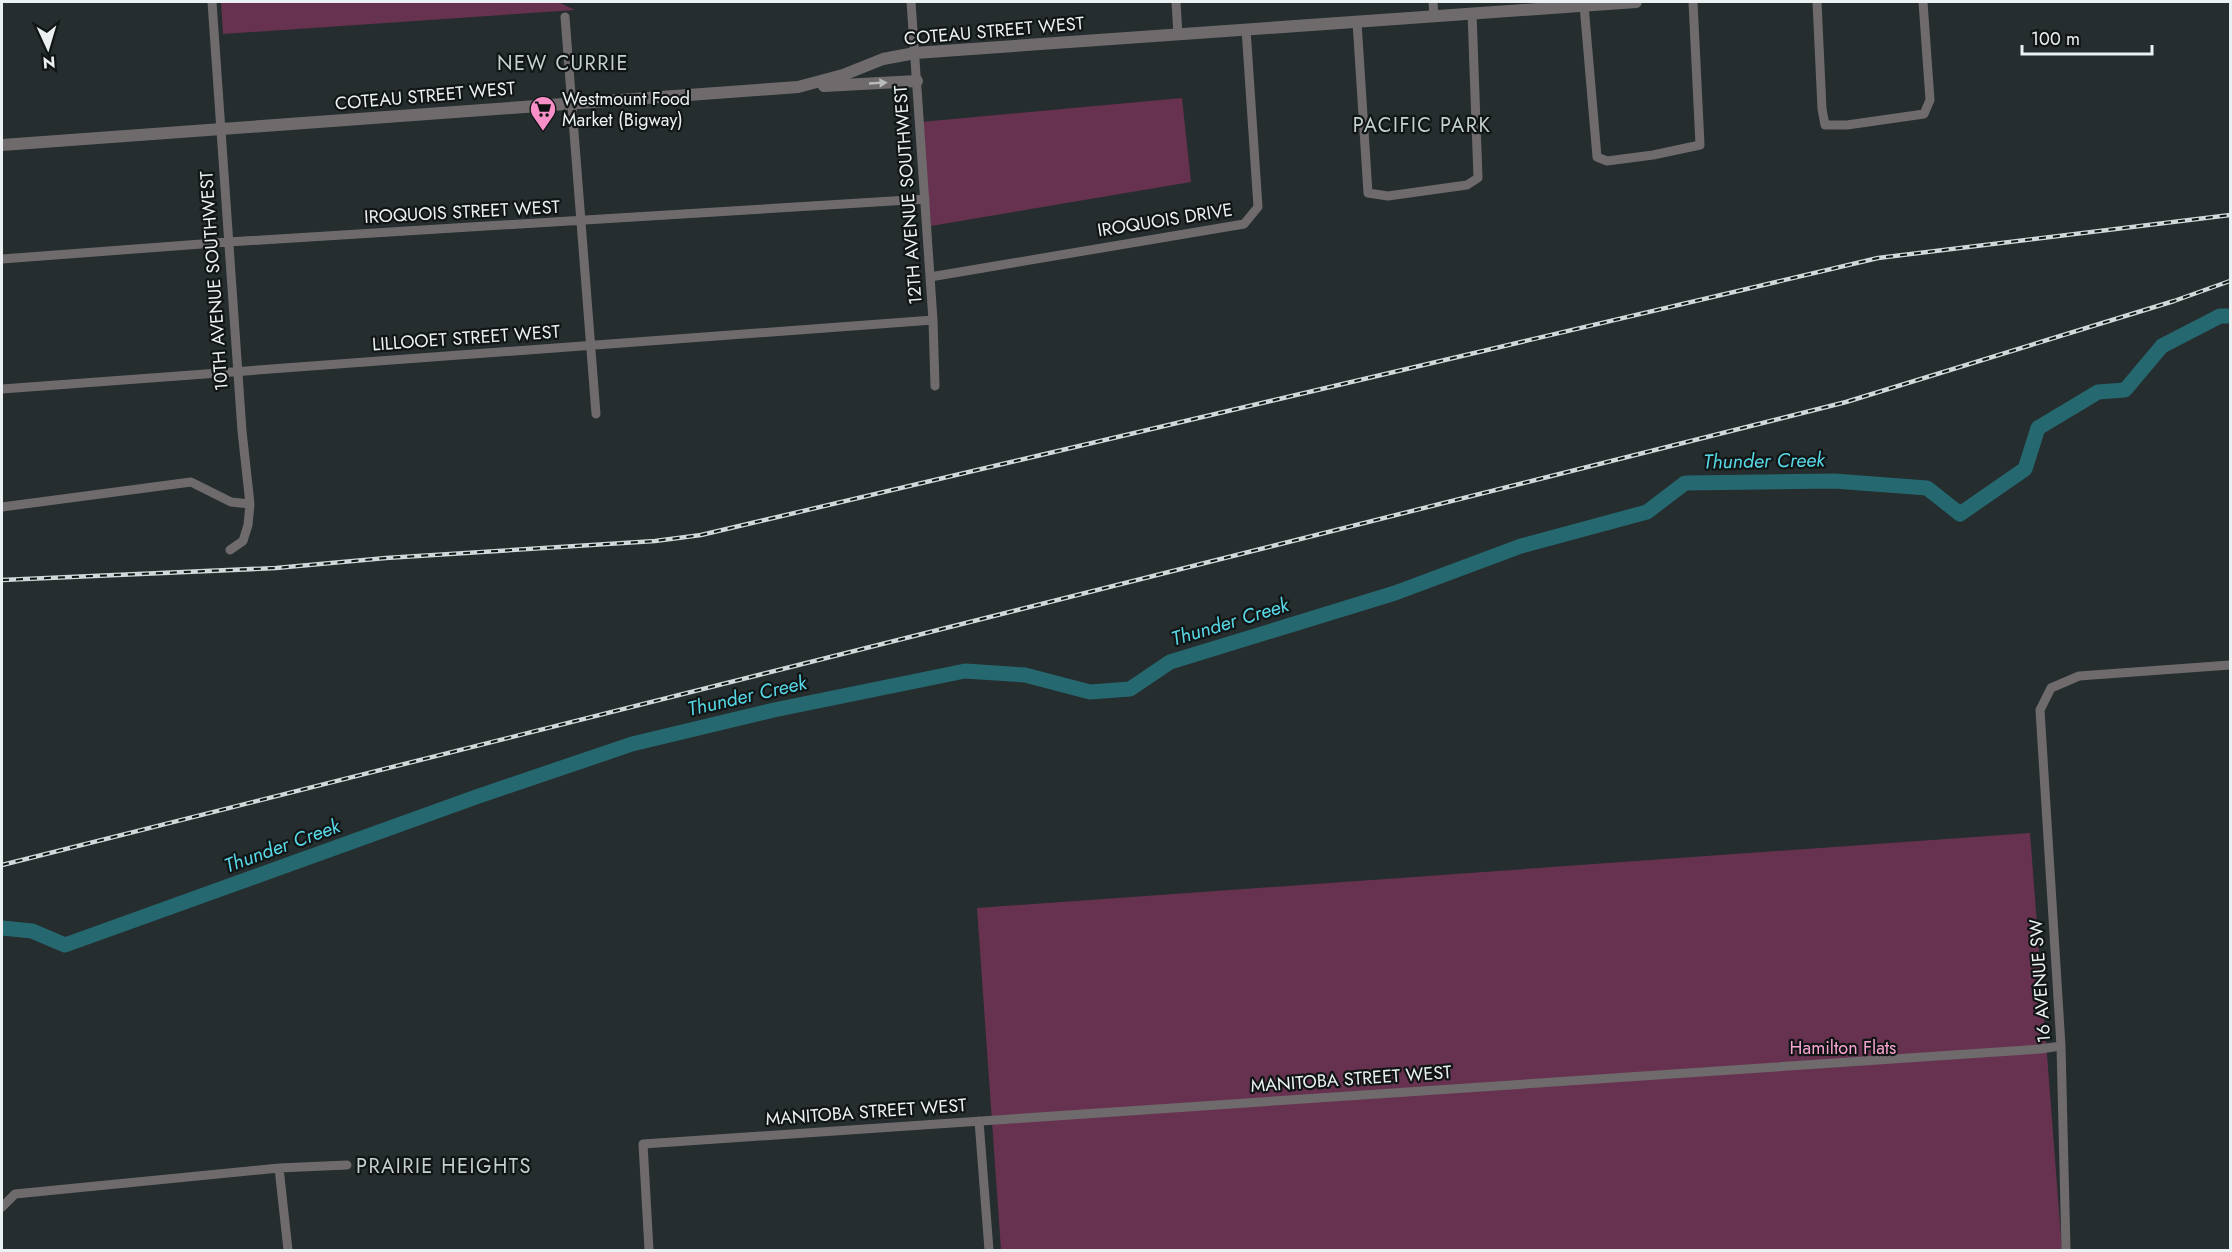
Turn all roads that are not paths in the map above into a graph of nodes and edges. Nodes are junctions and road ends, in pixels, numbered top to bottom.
1 (212, 2) edge
2 (911, 2) edge
3 (1176, 2) edge
4 (1433, 2) edge
5 (1636, 2) edge
6 (1693, 2) edge
7 (1817, 2) edge
8 (1923, 2) edge
9 (1584, 5) junction
10 (1472, 13) junction
11 (1434, 16) junction
12 (565, 17) dead end
13 (1357, 22) junction
14 (1246, 29) junction
15 (1178, 34) junction
16 (915, 53) junction
17 (917, 81) junction
18 (798, 87) junction
19 (572, 102) junction
20 (220, 130) junction
21 (2, 146) edge
22 (925, 199) junction
23 (581, 221) junction
24 (228, 242) junction
25 (2, 259) edge
26 (930, 277) junction
27 (933, 320) junction
28 (591, 346) junction
29 (238, 371) junction
30 (935, 386) dead end
31 (2, 389) edge
32 (596, 414) dead end
33 (250, 504) junction
34 (2, 507) edge
35 (230, 550) dead end
36 (2230, 665) edge
37 (2061, 1046) junction
38 (979, 1121) junction
39 (347, 1165) dead end
40 (279, 1168) junction
41 (2, 1207) edge
42 (288, 1251) edge
43 (649, 1251) edge
44 (989, 1251) edge
45 (2066, 1251) edge

1 - 20 street, 10TH AVENUE SOUTHWEST
2 - 16 street, 12TH AVENUE SOUTHWEST
3 - 15 street
4 - 11 street
5 - 9 street, COTEAU STREET WEST
6 - 9 street
7 - 8 street
9 - 10 street, COTEAU STREET WEST
10 - 11 street, COTEAU STREET WEST
10 - 13 street
11 - 13 street, COTEAU STREET WEST
12 - 19 street
13 - 14 street, COTEAU STREET WEST
14 - 15 street, COTEAU STREET WEST
14 - 26 street, IROQUOIS DRIVE
15 - 16 street, COTEAU STREET WEST
16 - 17 street, 12TH AVENUE SOUTHWEST
16 - 18 street, COTEAU STREET WEST
18 -> 17 street
17 - 22 street, 12TH AVENUE SOUTHWEST
18 - 19 street, COTEAU STREET WEST
19 - 20 street, COTEAU STREET WEST
19 - 23 street
20 - 21 street, COTEAU STREET WEST
20 - 24 street, 10TH AVENUE SOUTHWEST
22 - 23 street, IROQUOIS STREET WEST
22 - 26 street, 12TH AVENUE SOUTHWEST
23 - 24 street, IROQUOIS STREET WEST
23 - 28 street
24 - 25 street, IROQUOIS STREET WEST
24 - 29 street, 10TH AVENUE SOUTHWEST
26 - 27 street, 12TH AVENUE SOUTHWEST
27 - 28 street, LILLOOET STREET WEST
27 - 30 street, 12TH AVENUE SOUTHWEST
28 - 29 street, LILLOOET STREET WEST
28 - 32 street
29 - 31 street, LILLOOET STREET WEST
29 - 33 street, 10TH AVENUE SOUTHWEST
33 - 34 street
33 - 35 street, 10TH AVENUE SOUTHWEST
36 - 37 street, 16 AVENUE SW
37 - 38 street, MANITOBA STREET WEST
37 - 45 street, 16 AVENUE SW
38 - 43 street, MANITOBA STREET WEST
38 - 44 street
39 - 40 street
40 - 41 street
40 - 42 street

